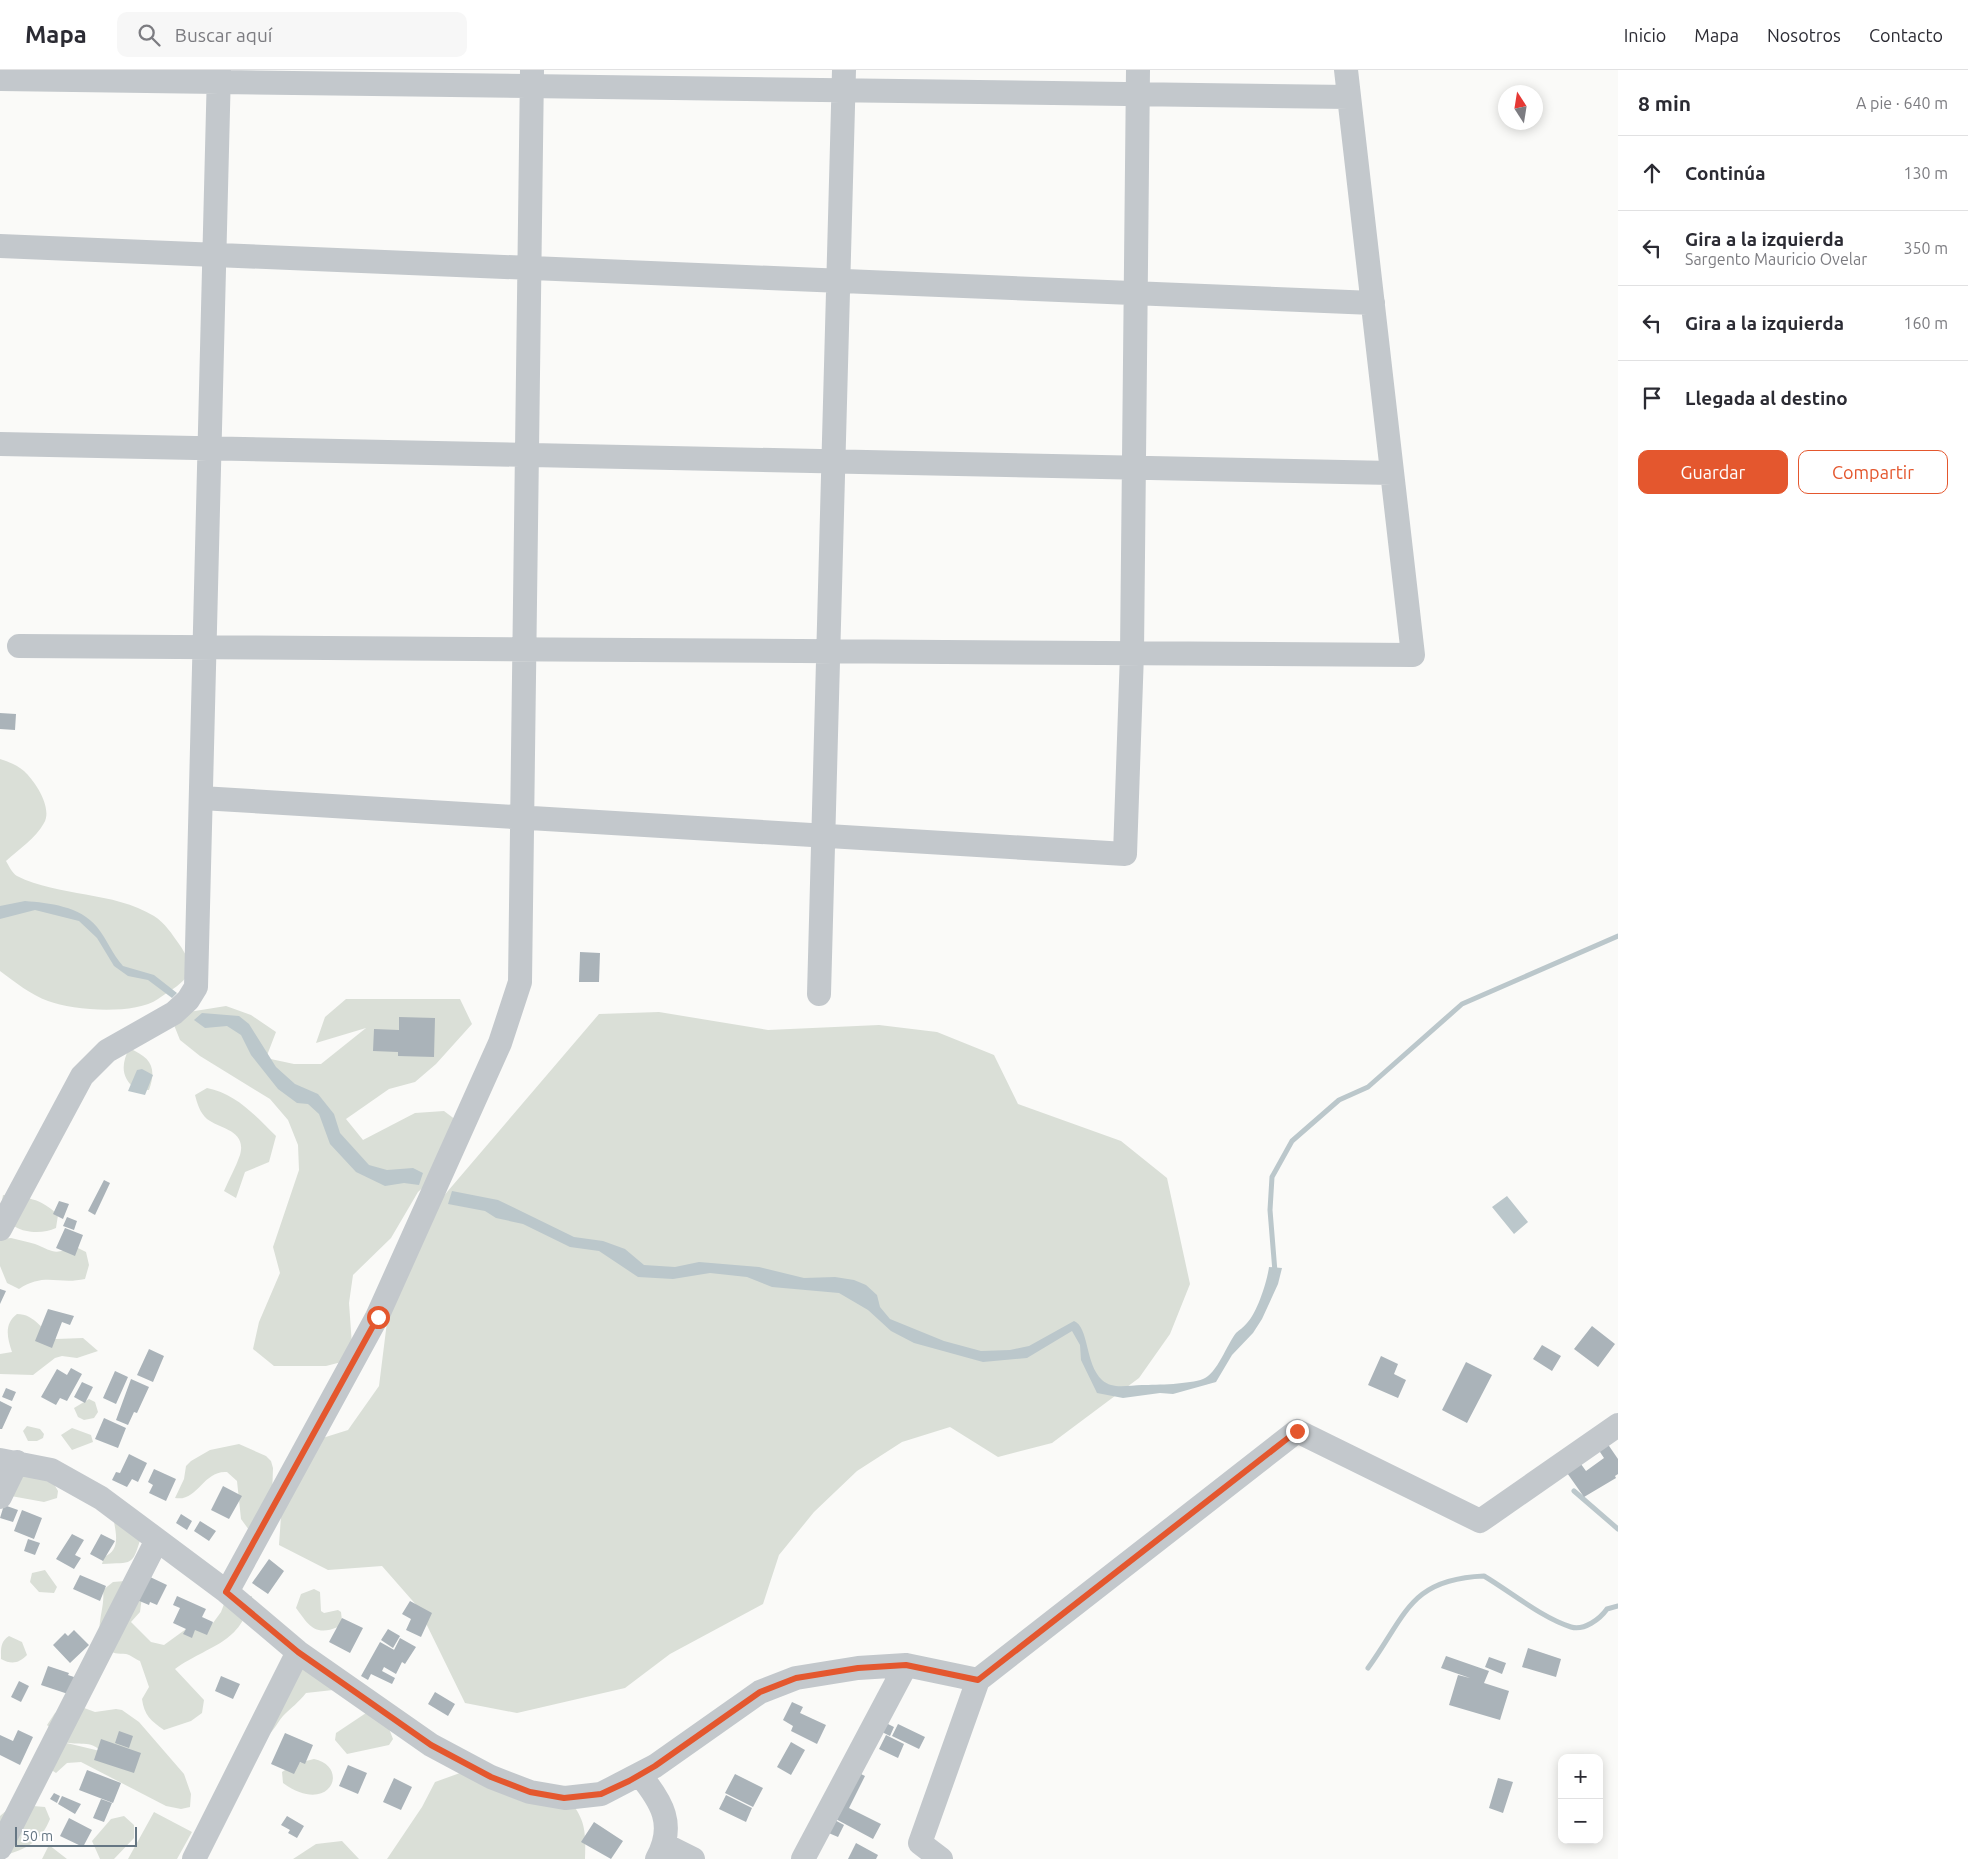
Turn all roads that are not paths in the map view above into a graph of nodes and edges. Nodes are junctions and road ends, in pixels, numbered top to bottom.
1 (1138, 70) edge
2 (1346, 70) edge
3 (219, 76) edge
4 (532, 78) edge
5 (0, 79) edge
6 (844, 80) edge
7 (1137, 94) junction
8 (1349, 97) junction
9 (0, 246) edge
10 (214, 255) junction
11 (530, 268) junction
12 (838, 281) junction
13 (1135, 294) junction
14 (1373, 303) junction
15 (0, 444) edge
16 (209, 448) junction
17 (527, 455) junction
18 (833, 462) junction
19 (1134, 468) junction
20 (1392, 473) junction
21 (19, 646) dead end
22 (204, 647) junction
23 (525, 649) junction
24 (828, 651) junction
25 (1132, 654) junction
26 (201, 798) junction
27 (523, 818) junction
28 (823, 836) junction
29 (819, 994) dead end
30 (0, 1230) edge
31 (1618, 1425) edge
32 (9, 1461) edge
33 (0, 1497) edge
34 (157, 1540) junction
35 (226, 1592) junction
36 (298, 1652) junction
37 (906, 1665) junction
38 (978, 1680) junction
39 (640, 1775) junction
40 (2, 1838) edge
41 (661, 1852) edge
42 (194, 1859) edge
43 (693, 1859) edge
44 (803, 1859) edge
45 (941, 1859) edge

1 - 7 street
2 - 8 street
3 - 4 street
3 - 5 street
3 - 10 street
4 - 6 street
4 - 11 street
6 - 7 street
6 - 12 street
7 - 8 street
7 - 13 street
8 - 14 street
9 - 10 street
10 - 11 street
10 - 16 street
11 - 12 street
11 - 17 street
12 - 13 street
12 - 18 street
13 - 14 street
13 - 19 street
14 - 20 street
15 - 16 street
16 - 17 street
16 - 22 street
17 - 18 street
17 - 23 street
18 - 19 street
18 - 24 street
19 - 20 street
19 - 25 street
20 - 25 street
21 - 22 street
22 - 23 street
22 - 26 street
23 - 24 street
23 - 27 street
24 - 25 street
24 - 28 street
25 - 28 street
26 - 27 street
26 - 30 street
27 - 28 street
27 - 35 street
28 - 29 street
31 - 38 street
32 - 33 street
32 - 34 street
34 - 35 street
34 - 40 street
35 - 36 street
36 - 39 street
36 - 42 street
37 - 38 street
37 - 39 street
37 - 44 street
38 - 45 street
39 - 41 street
41 - 43 street

